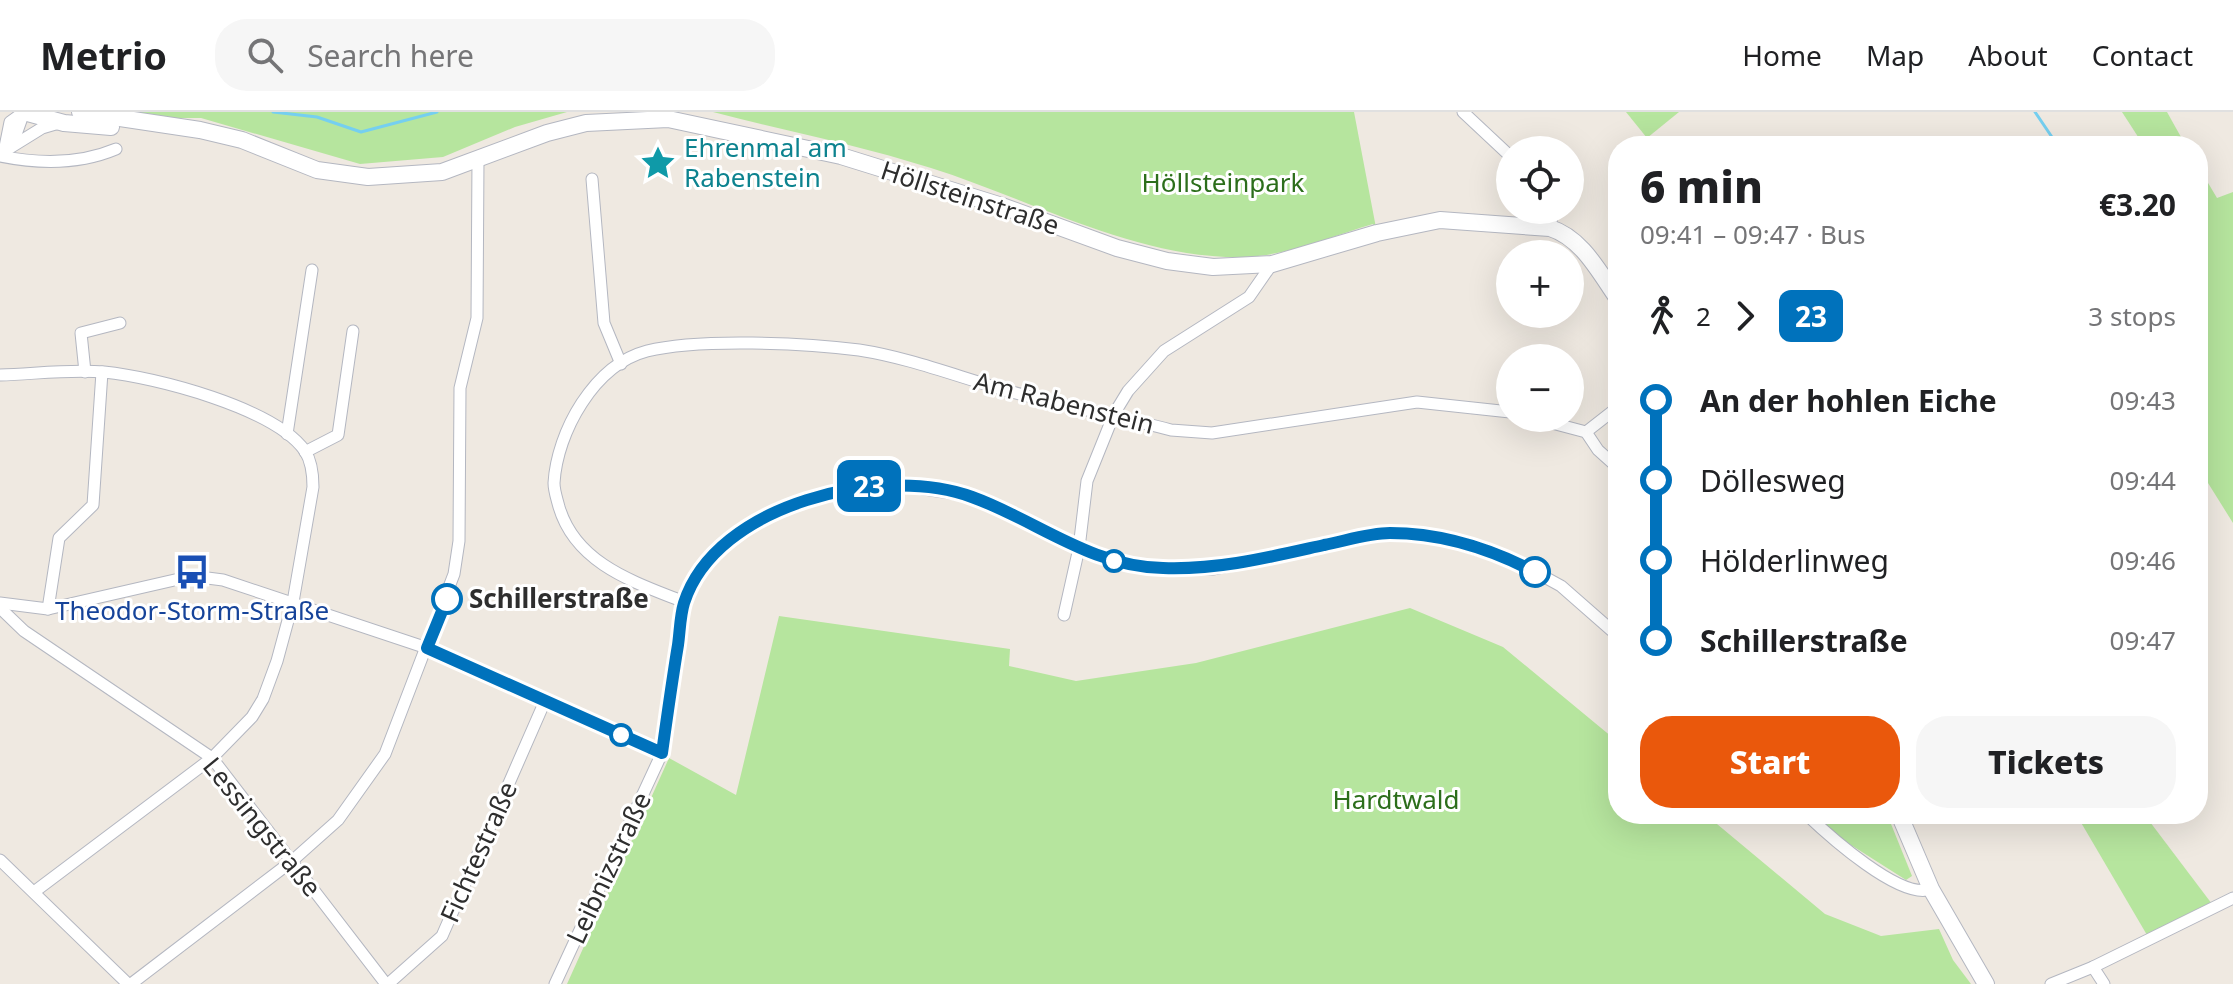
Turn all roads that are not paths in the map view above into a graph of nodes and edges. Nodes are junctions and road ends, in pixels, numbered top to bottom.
1 (24, 112) edge
2 (80, 112) edge
3 (1463, 112) edge
4 (58, 117) edge
5 (111, 119) junction
6 (0, 120) edge
7 (161, 125) junction
8 (1496, 143) edge
9 (116, 149) dead end
10 (2, 151) edge
11 (478, 159) junction
12 (592, 179) dead end
13 (1548, 224) edge
14 (1551, 224) edge
15 (1550, 228) junction
16 (1272, 264) junction
17 (312, 270) dead end
18 (1608, 285) edge
19 (120, 323) dead end
20 (353, 331) dead end
21 (621, 364) junction
22 (85, 372) junction
23 (102, 372) junction
24 (0, 375) edge
25 (1496, 410) edge
26 (1114, 414) junction
27 (1608, 415) edge
28 (1586, 432) joint
29 (287, 434) junction
30 (305, 452) junction
31 (1608, 459) edge
32 (1079, 548) junction
33 (293, 602) junction
34 (684, 602) junction
35 (48, 609) junction
36 (2, 612) edge
37 (1064, 615) dead end
38 (1608, 628) edge
39 (427, 648) junction
40 (545, 701) junction
41 (662, 753) junction
42 (212, 758) junction
43 (1816, 824) edge
44 (1903, 824) edge
45 (0, 860) edge
46 (292, 861) junction
47 (1931, 889) junction
48 (34, 892) junction
49 (2233, 898) edge
50 (2093, 967) junction
51 (130, 984) edge
52 (387, 984) edge
53 (555, 984) edge
54 (1986, 984) edge
55 (2051, 984) edge
56 (2104, 984) edge

1 - 4 street, Höllsteinstraße
1 - 10 street, Höllsteinstraße
2 - 5 street, Höllsteinstraße
3 - 8 street
4 - 5 street, Höllsteinstraße
4 - 7 street, Höllsteinstraße
4 - 10 street, Höllsteinstraße
5 - 7 street, Höllsteinstraße
6 - 10 street
7 - 11 street, Höllsteinstraße
9 - 10 street
11 - 16 street, Höllsteinstraße
11 - 39 street
12 - 21 street
13 - 15 street
14 - 15 street
15 - 16 street, Höllsteinstraße
15 - 18 street
16 - 26 street
17 - 29 street
19 - 22 street
20 - 30 street
21 - 26 street, Am Rabenstein
21 - 34 street, Am Rabenstein
22 - 23 street
22 - 24 street
23 - 29 street
23 - 35 street
25 - 26 street, Am Rabenstein
26 - 32 street
27 - 28 street
28 - 31 street
29 - 30 street
30 - 33 street
32 - 34 street
32 - 37 street
32 - 38 street
33 - 35 street
33 - 39 street
33 - 42 street
34 - 41 street, Leibnizstraße
35 - 36 street
36 - 42 street, Lessingstraße
39 - 40 street
39 - 46 street
40 - 41 street
40 - 52 street, Fichtestraße
41 - 53 street, Leibnizstraße
42 - 46 street, Lessingstraße
42 - 48 street
43 - 47 street
44 - 47 street
45 - 48 street
46 - 51 street
46 - 52 street, Lessingstraße
47 - 54 street
48 - 51 street
49 - 50 street
50 - 55 street
50 - 56 street

